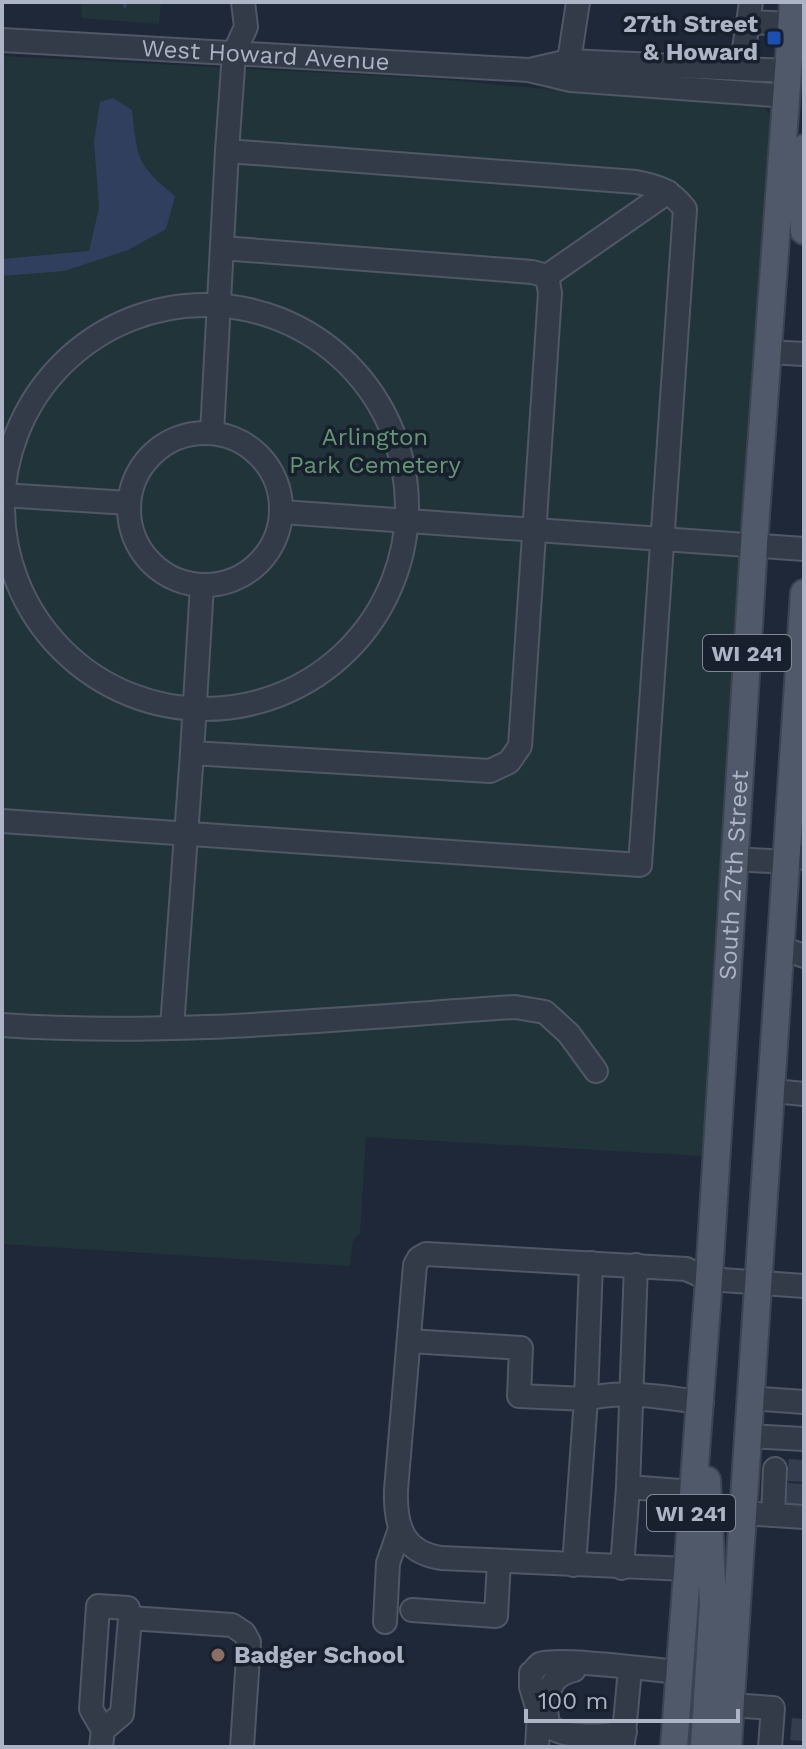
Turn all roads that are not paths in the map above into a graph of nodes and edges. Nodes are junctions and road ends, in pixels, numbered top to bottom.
1 (243, 2) edge
2 (578, 2) edge
3 (750, 12) edge
4 (792, 13) edge
5 (2, 40) edge
6 (234, 53) junction
7 (569, 61) junction
8 (741, 69) junction
9 (529, 70) junction
10 (797, 86) edge
11 (804, 148) edge
12 (227, 151) junction
13 (668, 192) junction
14 (804, 231) edge
15 (222, 248) junction
16 (547, 276) junction
17 (219, 305) junction
18 (768, 352) junction
19 (804, 354) edge
20 (212, 433) junction
21 (2, 495) edge
22 (129, 503) junction
23 (282, 512) junction
24 (407, 521) junction
25 (534, 530) junction
26 (662, 538) junction
27 (754, 544) junction
28 (804, 549) edge
29 (202, 585) junction
30 (804, 593) edge
31 (802, 651) edge
32 (194, 710) junction
33 (800, 727) edge
34 (192, 753) junction
35 (2, 821) edge
36 (186, 833) junction
37 (734, 859) junction
38 (796, 859) edge
39 (797, 948) edge
40 (2, 1025) edge
41 (172, 1027) junction
42 (596, 1071) dead end
43 (773, 1091) junction
44 (804, 1094) edge
45 (591, 1263) junction
46 (636, 1265) junction
47 (709, 1279) junction
48 (758, 1283) junction
49 (804, 1286) edge
50 (409, 1341) junction
51 (630, 1394) junction
52 (701, 1394) junction
53 (749, 1398) junction
54 (586, 1399) junction
55 (804, 1402) edge
56 (746, 1436) junction
57 (804, 1439) edge
58 (745, 1468) junction
59 (628, 1487) junction
60 (693, 1492) junction
61 (778, 1501) junction
62 (742, 1513) junction
63 (804, 1517) edge
64 (400, 1529) junction
65 (499, 1561) junction
66 (574, 1565) junction
67 (622, 1568) junction
68 (687, 1569) junction
69 (412, 1610) dead end
70 (130, 1618) junction
71 (385, 1622) dead end
72 (623, 1668) junction
73 (680, 1672) junction
74 (731, 1705) junction
75 (625, 1732) junction
76 (777, 1735) edge
77 (102, 1739) edge
78 (538, 1743) edge
79 (242, 1747) edge
80 (674, 1747) edge
81 (704, 1747) edge
82 (728, 1747) edge

1 - 6 street
2 - 7 street
3 - 4 street
3 - 8 street
4 - 10 main road, South 27th Street / WI 241
5 - 6 street, West Howard Avenue
6 - 9 street, West Howard Avenue
6 - 12 street
7 - 8 street, West Howard Avenue
7 - 9 street, West Howard Avenue
8 - 10 street, West Howard Avenue
9 - 10 street, West Howard Avenue
10 - 18 main road, South 27th Street / WI 241
11 - 14 main road
12 - 13 street
12 - 15 street
13 - 16 street
13 - 26 street
15 - 16 street
15 - 17 street
16 - 25 street
17 - 20 street
17 - 21 street
17 - 24 street
18 - 19 street
18 - 27 main road, South 27th Street / WI 241
20 - 22 street
20 - 23 street
21 - 22 street
21 - 32 street
22 - 29 street
23 - 24 street
23 - 29 street
24 - 25 street
24 - 32 street
25 - 26 street
25 - 34 street
26 - 27 street
26 - 36 street
27 - 28 street
27 - 37 main road, South 27th Street / WI 241
29 - 32 street
30 - 31 main road, WI 241
31 - 33 main road, WI 241
32 - 34 street
33 - 38 main road, WI 241
34 - 36 street
35 - 36 street
36 - 41 street
37 - 38 street
37 - 47 main road, South 27th Street / WI 241
38 - 39 main road, WI 241
39 - 43 main road, WI 241
40 - 41 street
41 - 42 street
43 - 44 street
43 - 48 main road, WI 241
45 - 46 street
45 - 50 street
45 - 54 street
46 - 47 street
46 - 51 street
47 - 48 street
47 - 52 main road, South 27th Street / WI 241
48 - 49 street
48 - 53 main road, WI 241
50 - 54 street
50 - 64 street
51 - 52 street
51 - 54 street
51 - 59 street
52 - 60 main road, South 27th Street / WI 241
52 - 81 main road
53 - 55 street
53 - 56 main road, WI 241
54 - 66 street
56 - 57 street
56 - 58 main road, WI 241
58 - 61 street
58 - 62 main road, WI 241
59 - 60 street
59 - 67 street
60 - 68 main road, South 27th Street / WI 241
61 - 62 street
61 - 63 street
62 - 74 main road, WI 241
64 - 65 street
64 - 71 street
65 - 66 street
65 - 69 street
66 - 67 street
67 - 68 street
68 - 73 main road, South 27th Street / WI 241
70 - 77 street
70 - 77 street
70 - 79 street
72 - 73 street
72 - 75 street
72 - 75 street
72 - 78 street
73 - 80 main road, South 27th Street / WI 241
74 - 76 street
74 - 82 main road, WI 241
75 - 78 street

